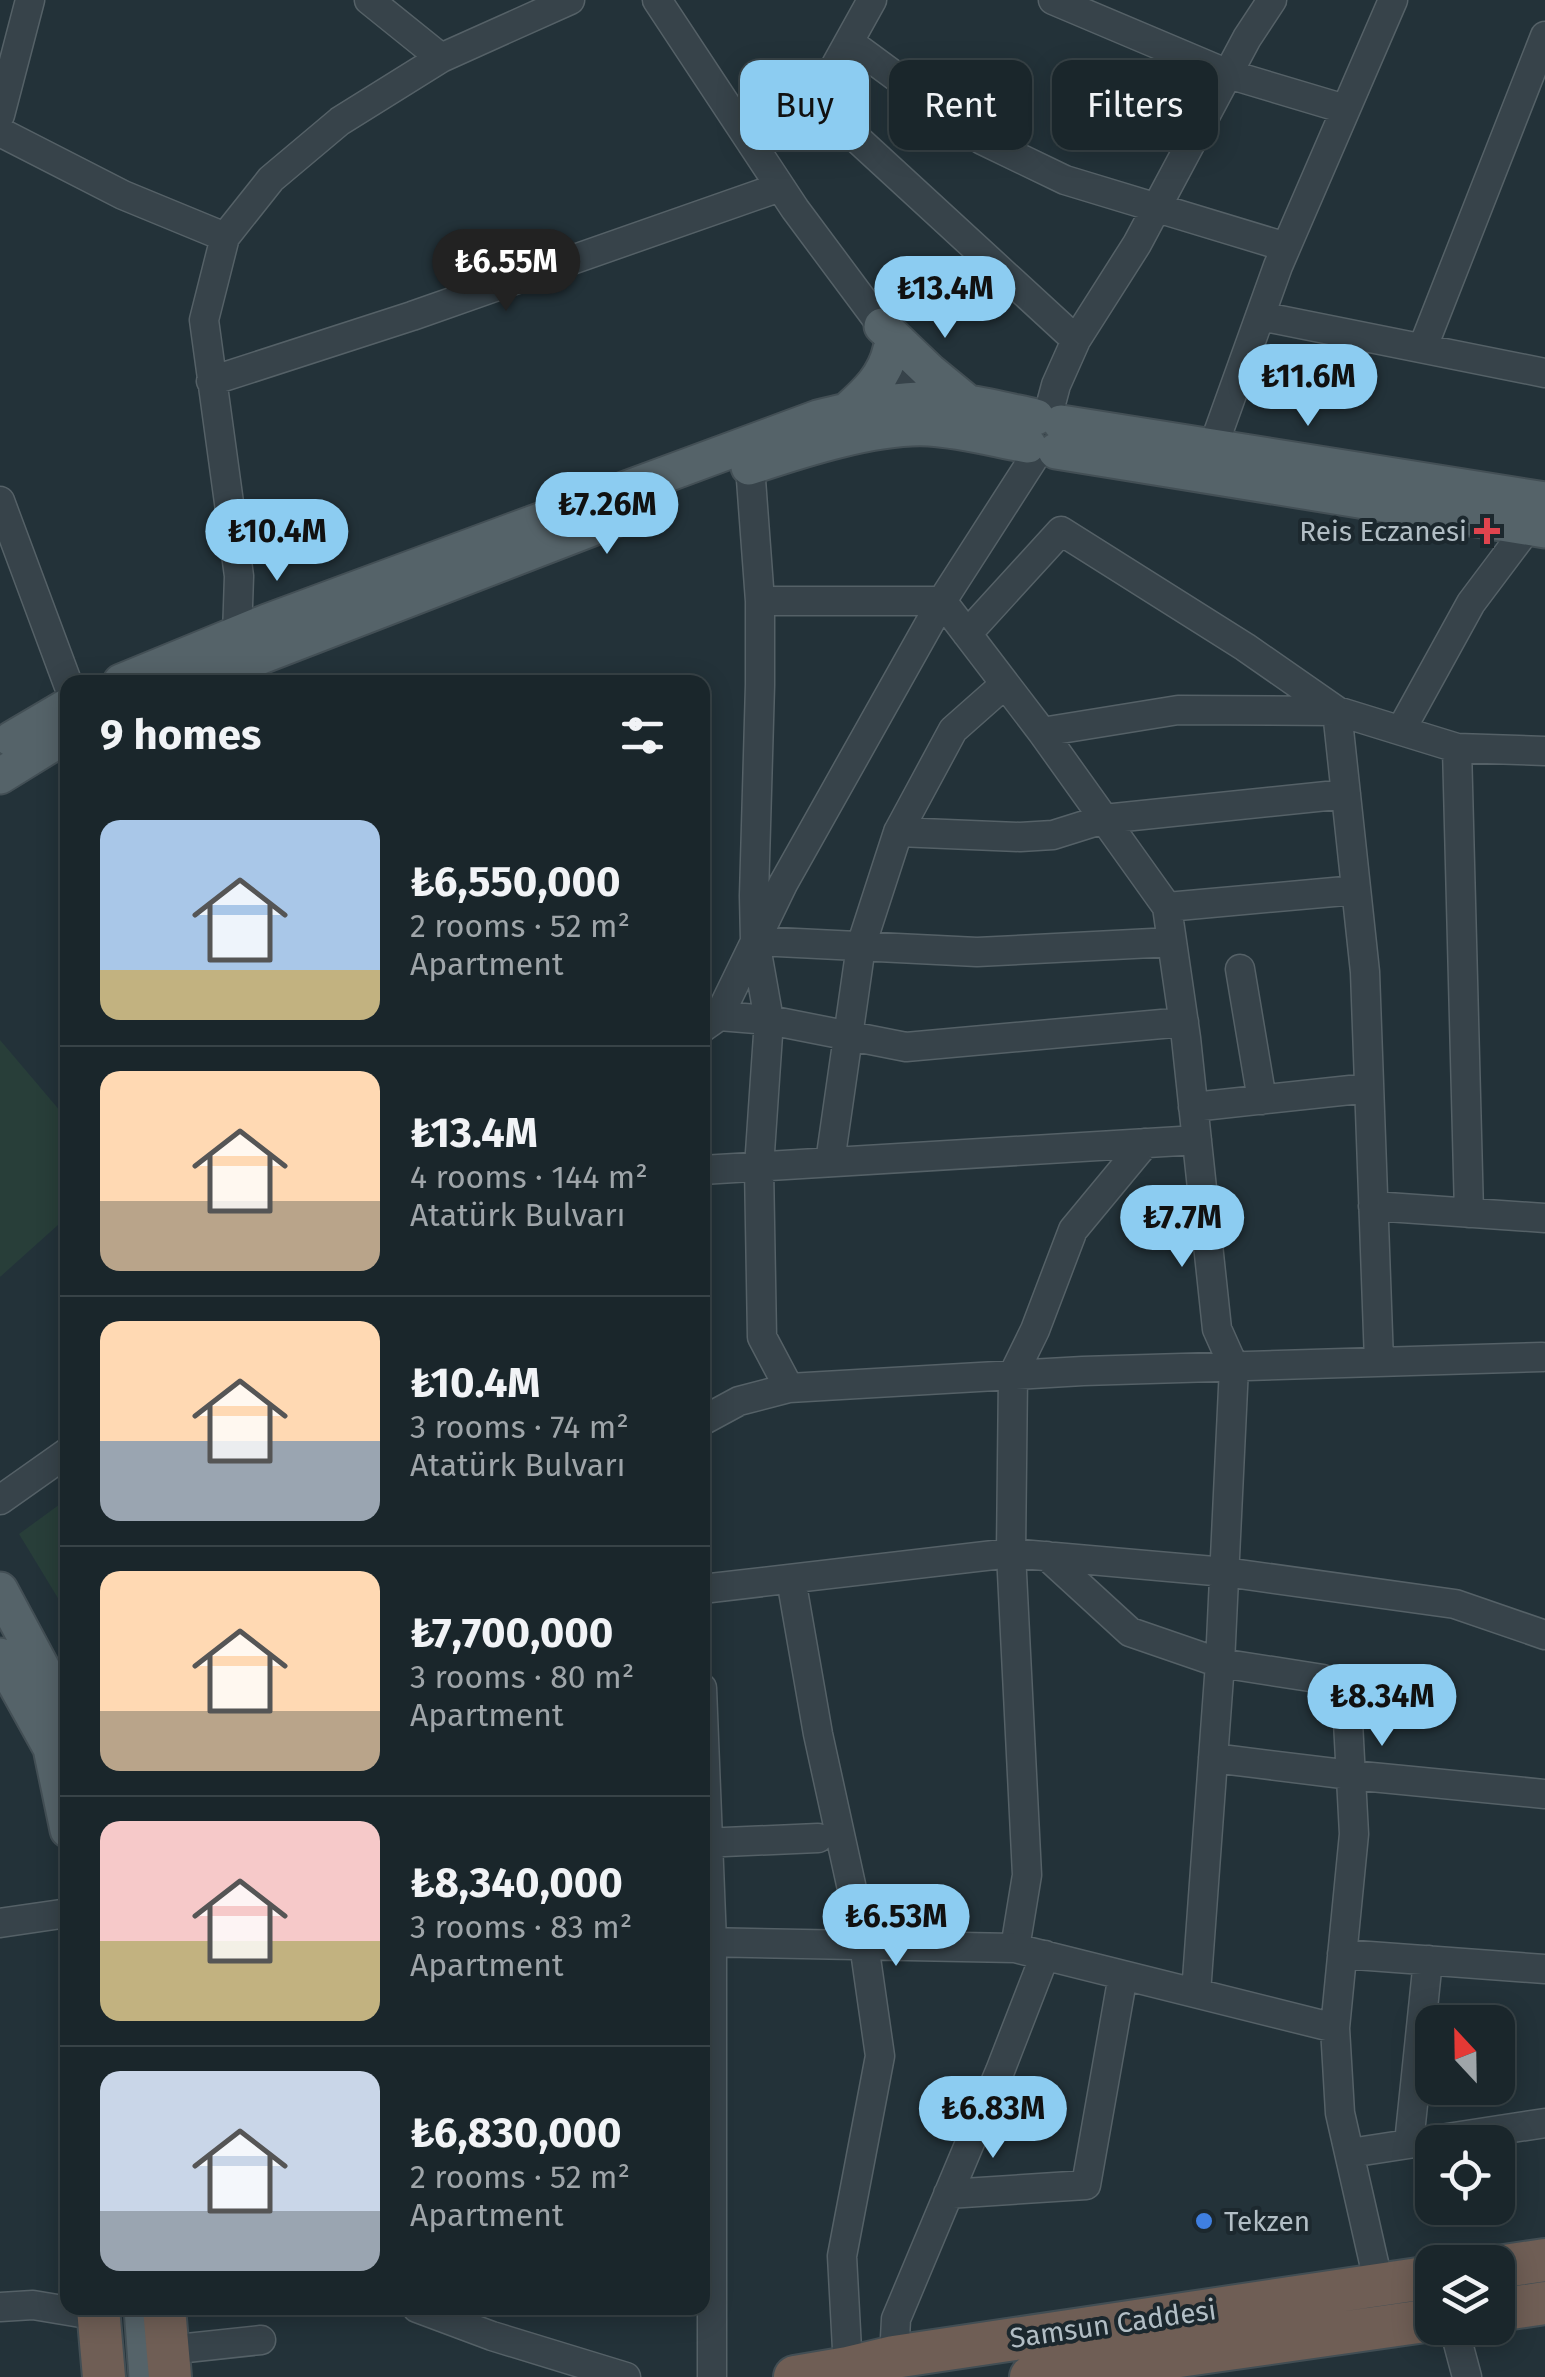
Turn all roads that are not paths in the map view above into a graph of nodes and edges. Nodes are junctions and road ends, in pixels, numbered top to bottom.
1 (30, 0) edge
2 (369, 0) edge
3 (570, 0) edge
4 (872, 0) edge
5 (1053, 0) edge
6 (1272, 0) edge
7 (1392, 0) edge
8 (670, 6) edge
9 (1545, 36) edge
10 (849, 42) junction
11 (440, 58) junction
12 (839, 60) edge
13 (1228, 74) junction
14 (1344, 109) junction
15 (0, 115) edge
16 (740, 124) edge
17 (0, 132) edge
18 (756, 150) edge
19 (869, 150) edge
20 (780, 187) junction
21 (1156, 208) junction
22 (225, 237) junction
23 (1286, 247) junction
24 (1260, 316) junction
25 (886, 338) junction
26 (1076, 340) junction
27 (1423, 347) junction
28 (1545, 372) edge
29 (212, 381) junction
30 (919, 400) junction
31 (968, 403) junction
32 (848, 410) junction
33 (942, 430) junction
34 (1044, 434) junction
35 (1213, 446) junction
36 (750, 466) junction
37 (0, 501) edge
38 (1539, 519) edge
39 (760, 601) junction
40 (942, 601) junction
41 (967, 634) junction
42 (254, 650) edge
43 (65, 675) edge
44 (150, 675) edge
45 (207, 675) edge
46 (1005, 684) junction
47 (1337, 710) junction
48 (60, 711) edge
49 (1401, 730) junction
50 (1042, 732) junction
51 (60, 739) edge
52 (0, 747) edge
53 (1458, 748) junction
54 (1545, 752) edge
55 (0, 776) edge
56 (1346, 794) junction
57 (1104, 819) junction
58 (898, 832) junction
59 (1356, 890) junction
60 (1168, 907) junction
61 (755, 941) junction
62 (1172, 942) junction
63 (861, 946) junction
64 (1240, 969) dead end
65 (769, 1020) junction
66 (711, 1022) edge
67 (1184, 1022) junction
68 (847, 1035) junction
69 (1369, 1088) junction
70 (1262, 1100) junction
71 (1193, 1107) junction
72 (1197, 1140) junction
73 (1146, 1144) junction
74 (830, 1162) junction
75 (759, 1167) junction
76 (710, 1170) edge
77 (1373, 1206) junction
78 (1469, 1212) junction
79 (1545, 1218) edge
80 (1544, 1352) edge
81 (1379, 1362) junction
82 (1234, 1366) junction
83 (1014, 1375) junction
84 (788, 1388) junction
85 (710, 1417) edge
86 (60, 1458) edge
87 (0, 1500) edge
88 (1011, 1553) junction
89 (1047, 1556) junction
90 (1224, 1572) junction
91 (792, 1579) junction
92 (710, 1588) edge
93 (0, 1590) edge
94 (1545, 1634) edge
95 (0, 1656) edge
96 (1220, 1663) junction
97 (60, 1702) edge
98 (1213, 1758) junction
99 (1351, 1775) junction
100 (60, 1791) edge
101 (1545, 1794) edge
102 (818, 1838) dead end
103 (710, 1843) edge
104 (60, 1914) edge
105 (0, 1924) edge
106 (710, 1942) edge
107 (864, 1944) junction
108 (1014, 1948) junction
109 (1342, 1954) junction
110 (1045, 1955) junction
111 (1428, 1960) junction
112 (1545, 1969) edge
113 (1124, 1975) junction
114 (1196, 1993) junction
115 (1335, 2028) junction
116 (1545, 2123) edge
117 (1408, 2144) junction
118 (1350, 2153) junction
119 (948, 2194) junction
120 (1545, 2260) edge
121 (1515, 2264) edge
122 (1415, 2280) edge
123 (710, 2285) edge
124 (1379, 2285) junction
125 (1545, 2304) edge
126 (60, 2306) edge
127 (0, 2307) edge
128 (1515, 2308) edge
129 (104, 2315) edge
130 (105, 2315) edge
131 (144, 2315) edge
132 (164, 2315) edge
133 (436, 2315) edge
134 (1415, 2323) edge
135 (261, 2340) dead end
136 (1459, 2345) edge
137 (894, 2357) junction
138 (162, 2368) edge
139 (848, 2368) junction
140 (1098, 2372) edge
141 (104, 2377) edge
142 (122, 2377) edge
143 (626, 2377) edge
144 (712, 2377) edge
145 (795, 2377) edge
146 (1031, 2377) edge
147 (1467, 2377) edge

1 - 15 street
2 - 11 street
3 - 11 street
4 - 10 street
5 - 13 street
6 - 13 street
7 - 14 street
8 - 16 street
9 - 27 street
10 - 12 street
10 - 21 street
11 - 22 street
13 - 14 street
13 - 21 street
14 - 23 street
17 - 22 street
18 - 20 street
19 - 26 street
20 - 25 street
20 - 29 street
21 - 23 street
21 - 26 street
22 - 29 street
23 - 24 street
24 - 27 street
24 - 35 street
25 - 30 street
25 - 31 main road
25 - 32 main road
26 - 34 street
27 - 28 street
29 - 42 street
30 - 31 main road
30 - 32 main road
30 - 33 street
31 - 34 main road
32 - 42 main road
33 - 34 main road
33 - 36 main road
34 - 35 main road
34 - 38 main road
34 - 40 street
35 - 38 main road
36 - 39 street
36 - 42 main road
37 - 43 street
38 - 49 street
39 - 40 street
39 - 61 street
40 - 41 street
40 - 61 street
41 - 46 street
41 - 47 street
42 - 44 main road
42 - 45 main road
46 - 50 street
46 - 58 street
47 - 49 street
47 - 50 street
47 - 56 street
48 - 52 main road
49 - 53 street
50 - 57 street
51 - 55 main road
53 - 54 street
53 - 78 street
56 - 57 street
56 - 59 street
57 - 58 street
57 - 60 street
58 - 63 street
59 - 60 street
59 - 69 street
60 - 62 street
61 - 63 street
61 - 65 street
61 - 66 street
62 - 63 street
62 - 67 street
63 - 68 street
64 - 70 street
65 - 66 street
65 - 68 street
65 - 75 street
67 - 68 street
67 - 71 street
68 - 74 street
69 - 70 street
69 - 77 street
70 - 71 street
71 - 72 street
72 - 73 street
72 - 82 street
73 - 74 street
73 - 83 street
74 - 75 street
75 - 76 street
75 - 84 street
77 - 78 street
77 - 81 street
78 - 79 street
80 - 81 street
81 - 82 street
82 - 83 street
82 - 90 street
83 - 84 street
83 - 88 street
84 - 85 street
86 - 87 street
88 - 89 street
88 - 91 street
88 - 108 street
89 - 90 street
89 - 96 street
90 - 94 street
90 - 96 street
91 - 92 street
91 - 107 street
93 - 97 main road
95 - 100 main road
96 - 98 street
96 - 99 street
98 - 99 street
98 - 114 street
99 - 101 street
99 - 109 street
102 - 103 street
104 - 105 street
106 - 107 street
107 - 108 street
107 - 139 street
108 - 110 street
109 - 111 street
109 - 115 street
110 - 113 street
110 - 119 street
111 - 112 street
111 - 117 street
113 - 114 street
113 - 119 street
114 - 115 street
115 - 118 street
116 - 117 street
117 - 118 street
118 - 124 street
119 - 137 street
120 - 121 highway
122 - 124 highway, Samsun Caddesi
123 - 144 street
124 - 137 highway, Samsun Caddesi
125 - 128 highway
126 - 127 street
129 - 141 highway
130 - 142 main road
131 - 138 main road
132 - 138 highway
133 - 143 street
134 - 140 highway, Samsun Caddesi
135 - 138 street
136 - 147 street
137 - 139 highway, Samsun Caddesi
139 - 145 highway, Samsun Caddesi
140 - 146 highway, Samsun Caddesi

